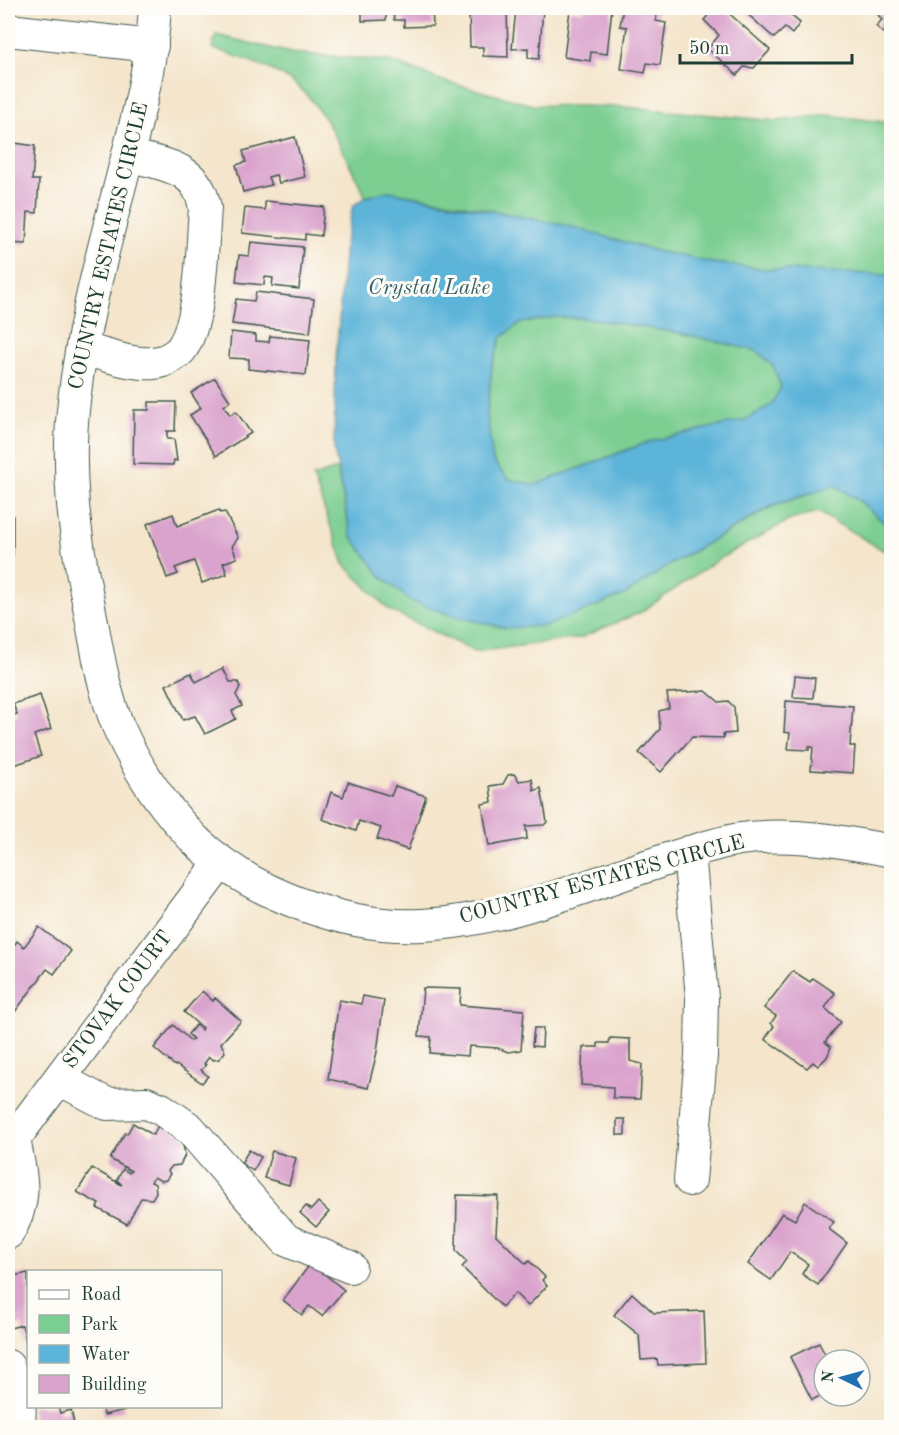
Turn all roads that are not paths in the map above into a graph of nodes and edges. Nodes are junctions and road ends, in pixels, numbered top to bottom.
1 (154, 8) edge
2 (8, 30) edge
3 (152, 46) junction
4 (128, 155) junction
5 (82, 349) junction
6 (891, 851) edge
7 (689, 852) junction
8 (221, 862) junction
9 (59, 1078) junction
10 (690, 1180) dead end
11 (8, 1233) edge
12 (350, 1267) dead end
13 (8, 1366) edge
14 (17, 1428) edge

1 - 3 street, COUNTRY ESTATES CIRCLE
2 - 3 street
3 - 4 street, COUNTRY ESTATES CIRCLE
4 - 5 street, COUNTRY ESTATES CIRCLE
4 - 5 street
5 - 8 street, COUNTRY ESTATES CIRCLE
6 - 7 street, COUNTRY ESTATES CIRCLE
7 - 8 street, COUNTRY ESTATES CIRCLE
7 - 10 street
8 - 9 street, STOVAK COURT
9 - 11 street, STOVAK COURT
9 - 12 street
13 - 14 street

